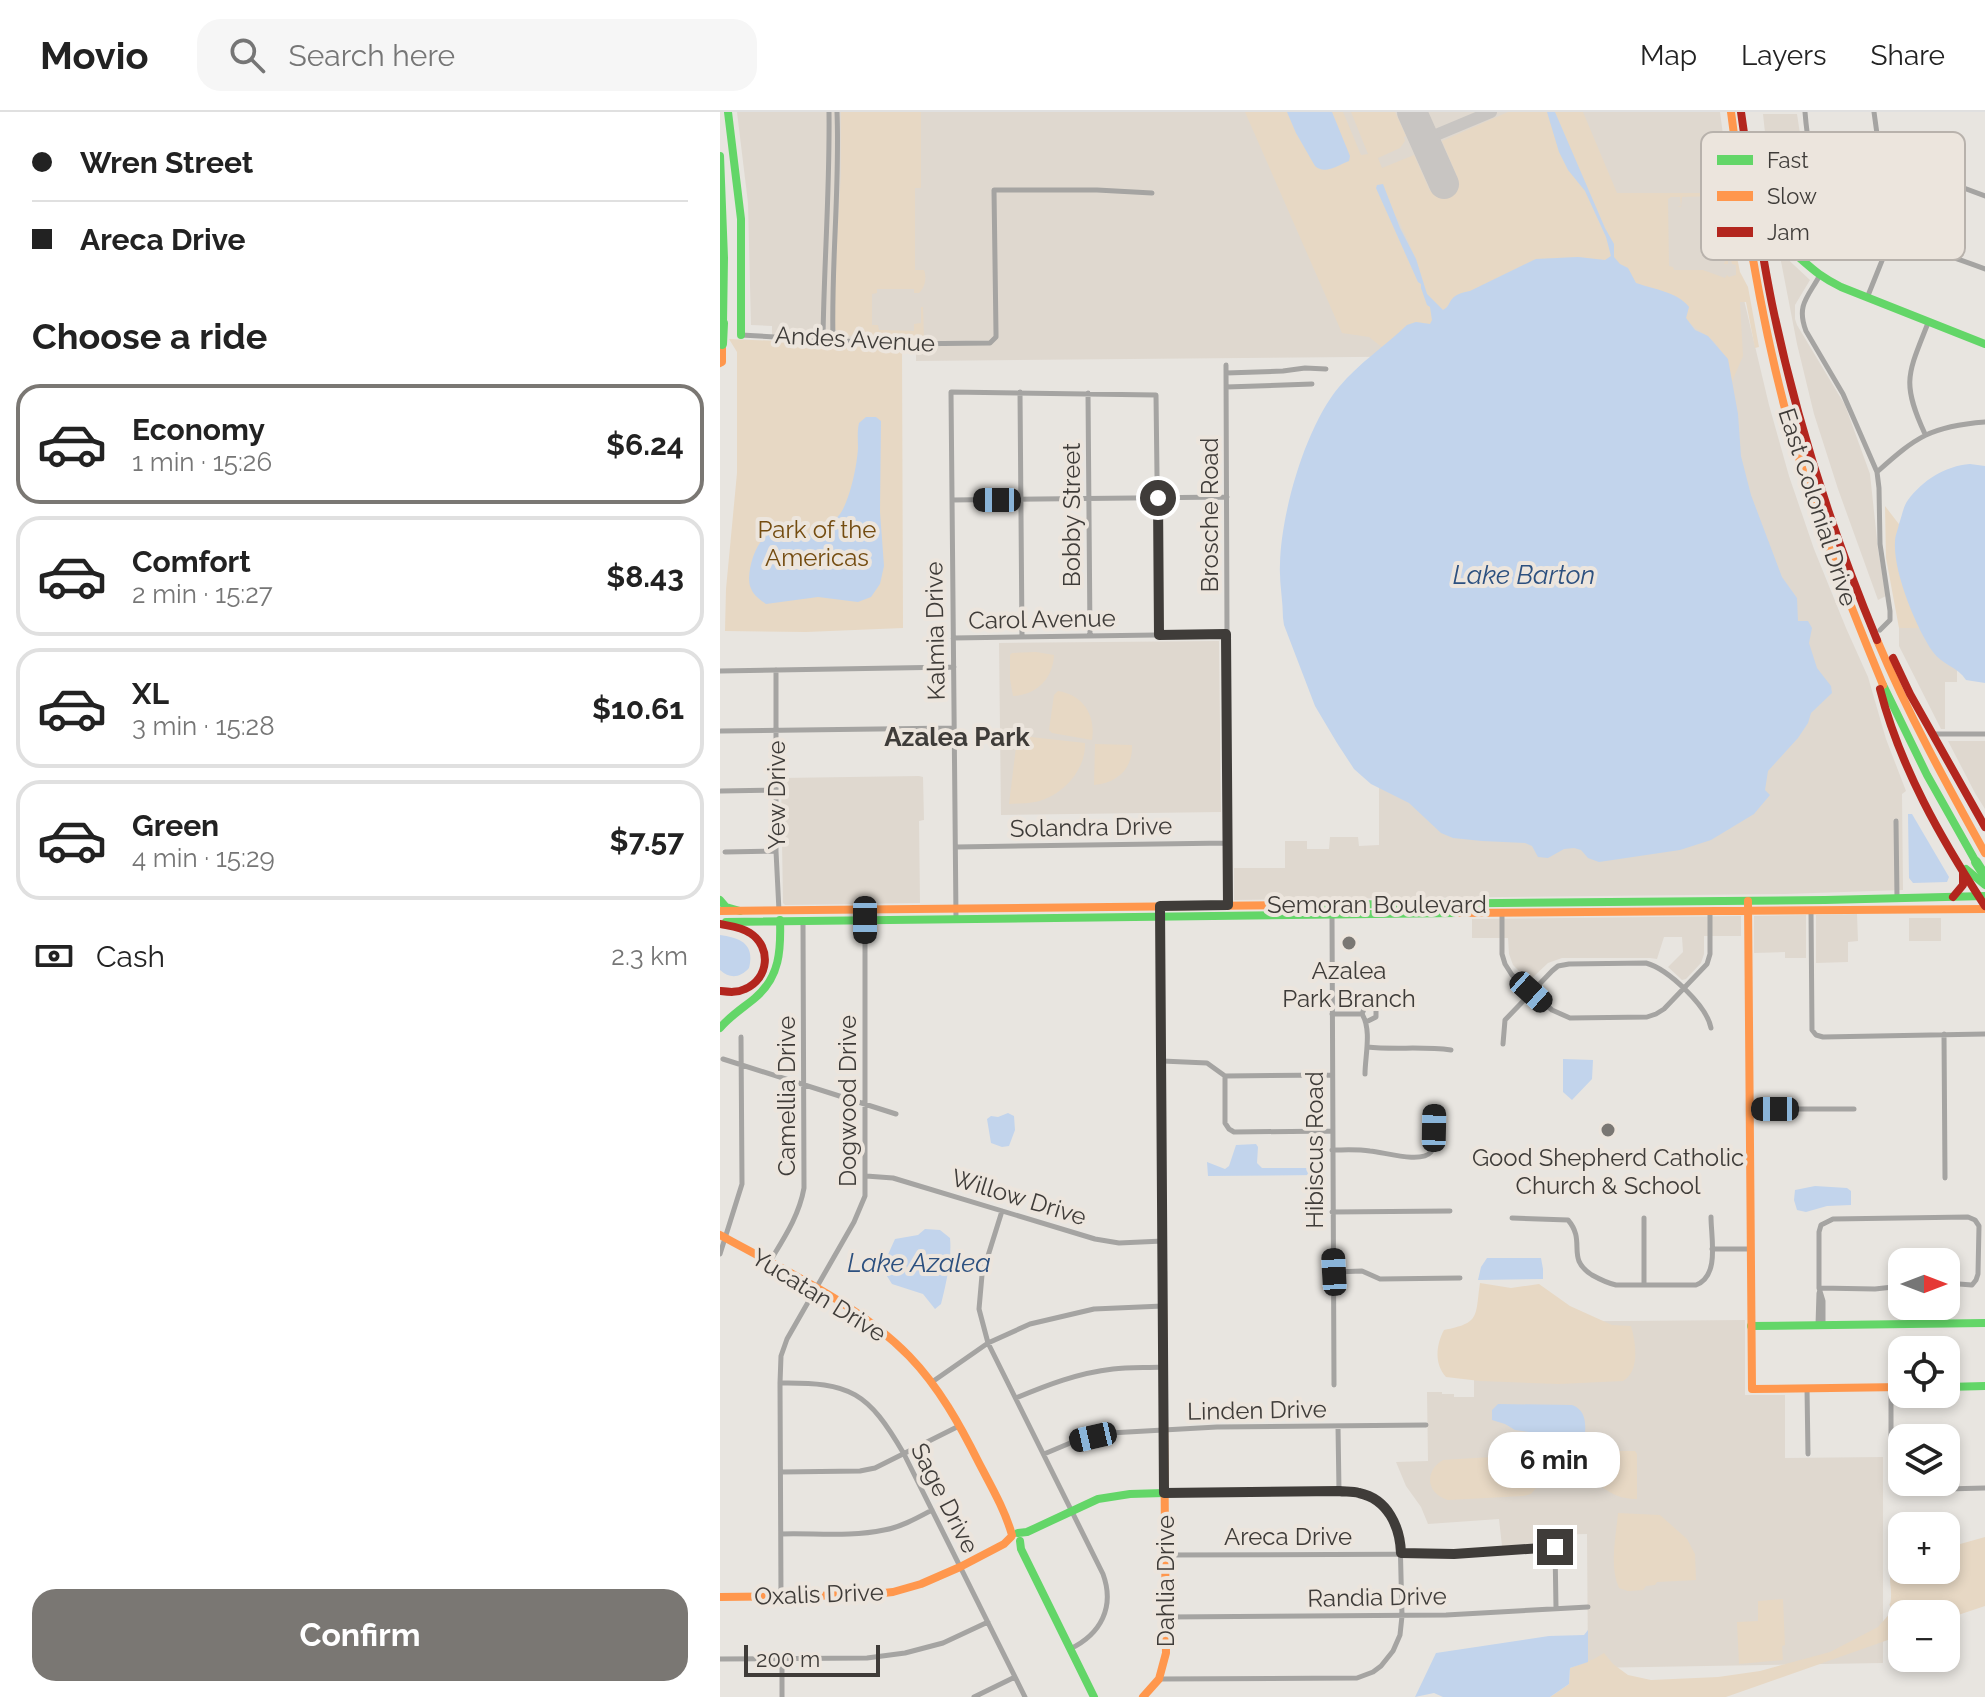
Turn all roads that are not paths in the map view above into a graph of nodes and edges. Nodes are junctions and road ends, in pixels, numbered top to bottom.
1 (728, 112) edge
2 (829, 112) edge
3 (837, 112) edge
4 (1731, 112) edge
5 (1741, 112) edge
6 (1805, 112) edge
7 (1874, 112) edge
8 (1735, 132) edge
9 (1744, 132) edge
10 (1807, 132) edge
11 (1877, 132) edge
12 (720, 156) edge
13 (1965, 189) edge
14 (1152, 193) dead end
15 (1985, 196) edge
16 (828, 203) junction
17 (837, 204) junction
18 (1756, 260) edge
19 (1762, 260) edge
20 (1766, 260) edge
21 (1801, 260) edge
22 (1882, 260) edge
23 (1962, 260) edge
24 (1765, 269) junction
25 (1985, 269) edge
26 (1820, 275) junction
27 (1867, 298) junction
28 (1928, 323) junction
29 (741, 335) junction
30 (823, 338) junction
31 (833, 339) junction
32 (721, 340) edge
33 (1985, 344) edge
34 (720, 363) edge
35 (1326, 369) dead end
36 (1286, 371) junction
37 (1312, 384) dead end
38 (1286, 385) junction
39 (1226, 387) junction
40 (1020, 392) junction
41 (1088, 393) junction
42 (1985, 422) edge
43 (1797, 433) junction
44 (1925, 434) junction
45 (1877, 472) junction
46 (1227, 497) junction
47 (1158, 498) junction
48 (1089, 499) junction
49 (952, 500) junction
50 (1020, 500) junction
51 (1842, 552) junction
52 (1880, 630) junction
53 (1226, 634) junction
54 (1159, 635) junction
55 (1090, 636) junction
56 (1022, 637) junction
57 (953, 638) junction
58 (1874, 664) junction
59 (954, 667) junction
60 (776, 670) junction
61 (720, 671) edge
62 (954, 728) junction
63 (776, 729) junction
64 (721, 731) edge
65 (1933, 734) junction
66 (1985, 734) edge
67 (776, 790) junction
68 (721, 791) edge
69 (1896, 821) dead end
70 (1985, 827) edge
71 (1227, 843) junction
72 (956, 847) junction
73 (776, 851) junction
74 (725, 852) dead end
75 (1985, 853) edge
76 (1965, 870) junction
77 (1985, 874) edge
78 (1985, 885) edge
79 (1953, 897) junction
80 (1897, 898) junction
81 (720, 900) edge
82 (1984, 901) edge
83 (1228, 905) junction
84 (1748, 906) junction
85 (1501, 908) junction
86 (1330, 909) junction
87 (1811, 910) junction
88 (720, 911) edge
89 (740, 911) junction
90 (1160, 911) junction
91 (1710, 911) junction
92 (956, 914) junction
93 (780, 916) junction
94 (803, 920) junction
95 (865, 920) junction
96 (720, 924) edge
97 (1683, 989) junction
98 (720, 991) edge
99 (1531, 992) junction
100 (1332, 1014) junction
101 (1362, 1014) junction
102 (1366, 1022) junction
103 (720, 1028) edge
104 (1711, 1028) dead end
105 (1944, 1034) junction
106 (1985, 1034) edge
107 (741, 1037) dead end
108 (1503, 1044) dead end
109 (1367, 1047) junction
110 (1451, 1050) dead end
111 (723, 1059) dead end
112 (1161, 1061) junction
113 (741, 1064) junction
114 (1365, 1074) dead end
115 (1332, 1075) junction
116 (1225, 1076) junction
117 (804, 1084) junction
118 (866, 1104) junction
119 (1435, 1109) dead end
120 (1749, 1109) junction
121 (1854, 1109) dead end
122 (896, 1114) dead end
123 (1332, 1131) junction
124 (1332, 1150) junction
125 (866, 1176) junction
126 (1945, 1178) dead end
127 (1002, 1211) junction
128 (1450, 1211) dead end
129 (1332, 1212) junction
130 (1711, 1217) dead end
131 (1512, 1218) dead end
132 (1644, 1218) dead end
133 (722, 1237) edge
134 (1163, 1241) junction
135 (1712, 1249) junction
136 (1750, 1249) junction
137 (720, 1254) edge
138 (769, 1263) junction
139 (1334, 1272) junction
140 (1460, 1278) dead end
141 (1960, 1284) edge
142 (1644, 1285) junction
143 (1819, 1288) junction
144 (1888, 1288) edge
145 (816, 1290) junction
146 (1163, 1306) junction
147 (1985, 1323) edge
148 (1821, 1325) junction
149 (1751, 1326) junction
150 (988, 1343) junction
151 (1163, 1367) junction
152 (932, 1382) junction
153 (780, 1383) junction
154 (1334, 1385) dead end
155 (1985, 1386) edge
156 (1960, 1387) edge
157 (1807, 1388) junction
158 (1888, 1388) edge
159 (1016, 1398) junction
160 (1426, 1425) dead end
161 (959, 1426) junction
162 (1338, 1426) junction
163 (1165, 1430) junction
164 (904, 1454) junction
165 (1044, 1454) junction
166 (1808, 1454) dead end
167 (781, 1472) junction
168 (1985, 1488) edge
169 (1960, 1489) edge
170 (1339, 1491) junction
171 (1164, 1493) junction
172 (932, 1510) junction
173 (1072, 1511) junction
174 (781, 1534) junction
175 (1016, 1538) junction
176 (1401, 1553) junction
177 (1165, 1555) junction
178 (960, 1567) junction
179 (720, 1597) edge
180 (781, 1597) junction
181 (1588, 1607) dead end
182 (1556, 1608) junction
183 (1402, 1616) junction
184 (1167, 1617) junction
185 (988, 1622) junction
186 (1070, 1649) junction
187 (720, 1659) edge
188 (782, 1659) junction
189 (1015, 1677) junction
190 (1159, 1679) junction
191 (782, 1697) edge
192 (974, 1697) edge
193 (1025, 1697) edge
194 (1094, 1697) edge
195 (1143, 1697) edge

1 - 29 main road
2 - 16 street
3 - 17 street
4 - 8 main road, East Colonial Drive
5 - 9 main road, East Colonial Drive
6 - 10 street
7 - 11 street
12 - 32 main road, bridge
13 - 15 street
14 - 31 street, Andes Avenue
16 - 17 street
16 - 30 street
17 - 31 street
18 - 43 main road, East Colonial Drive
19 - 24 main road, East Colonial Drive
20 - 24 main road
21 - 26 main road
22 - 27 street
23 - 25 street
24 - 43 main road, East Colonial Drive
26 - 27 main road
26 - 45 street
27 - 28 main road
28 - 33 main road
28 - 44 street
29 - 30 street, Andes Avenue
29 - 32 main road, Andes Avenue
30 - 31 street, Andes Avenue
32 - 34 main road
35 - 36 street
36 - 38 street
36 - 39 street, Brosche Road
37 - 38 street
38 - 39 street
39 - 46 street, Brosche Road
40 - 41 street
40 - 49 street, Kalmia Drive
40 - 50 street
41 - 47 street
41 - 48 street, Bobby Street
42 - 44 street
43 - 51 main road, East Colonial Drive
43 - 58 main road, East Colonial Drive
44 - 45 street
45 - 52 street
46 - 47 street
46 - 53 street, Brosche Road
47 - 48 street
47 - 54 street
48 - 50 street
48 - 55 street, Bobby Street
49 - 50 street
49 - 57 street, Kalmia Drive
50 - 56 street
51 - 52 main road
51 - 75 main road, East Colonial Drive
52 - 65 main road
53 - 54 street, Carol Avenue
53 - 71 street, Brosche Road
54 - 55 street, Carol Avenue
55 - 56 street, Carol Avenue
56 - 57 street, Carol Avenue
57 - 59 street, Kalmia Drive
58 - 76 main road
58 - 77 main road, East Colonial Drive, bridge
59 - 60 street
59 - 62 street, Kalmia Drive
60 - 61 street
60 - 63 street, Yew Drive
62 - 63 street
62 - 72 street, Kalmia Drive
63 - 64 street
63 - 67 street, Yew Drive
65 - 66 street
65 - 70 main road
67 - 68 street
67 - 73 street, Yew Drive
69 - 80 street
71 - 72 street, Solandra Drive
71 - 83 street, Brosche Road
72 - 92 street, Kalmia Drive
73 - 74 street
73 - 93 street, Yew Drive
76 - 77 main road
76 - 78 main road
76 - 79 main road
76 - 82 main road
79 - 80 main road, Semoran Boulevard
79 - 82 main road, Semoran Boulevard
80 - 84 main road, Semoran Boulevard
81 - 89 main road
82 - 87 main road, Semoran Boulevard
83 - 86 main road, Semoran Boulevard
83 - 90 main road, Semoran Boulevard
84 - 85 main road, Semoran Boulevard
84 - 87 main road, Semoran Boulevard
84 - 91 main road, Semoran Boulevard
84 - 120 main road
85 - 86 main road, Semoran Boulevard
85 - 86 main road, Semoran Boulevard
85 - 91 main road, Semoran Boulevard
85 - 99 street
86 - 90 main road, Semoran Boulevard
86 - 100 street, Hibiscus Road
87 - 105 street
88 - 89 main road, Semoran Boulevard
89 - 93 main road, Semoran Boulevard
90 - 92 main road, Semoran Boulevard
90 - 112 main road, Dahlia Drive
91 - 97 street
92 - 93 main road, Semoran Boulevard
92 - 95 main road, Semoran Boulevard
93 - 94 main road, Semoran Boulevard
93 - 96 main road, Semoran Boulevard
93 - 103 main road
94 - 95 main road, Semoran Boulevard
94 - 117 street, Camellia Drive
95 - 118 street, Dogwood Drive
96 - 98 main road
97 - 99 street
97 - 99 street
97 - 104 street
99 - 108 street
100 - 101 street
100 - 115 street, Hibiscus Road
101 - 102 street
101 - 102 street
102 - 109 street
105 - 106 street
105 - 126 street
107 - 113 street
109 - 110 street
109 - 114 street
111 - 113 street
112 - 116 street
112 - 134 main road, Dahlia Drive
113 - 117 street
113 - 133 street
115 - 116 street
115 - 123 street, Hibiscus Road
116 - 123 street
117 - 118 street
117 - 138 street, Camellia Drive
118 - 122 street
118 - 125 street, Dogwood Drive
119 - 124 street
120 - 121 street
120 - 136 main road
123 - 124 street, Hibiscus Road
124 - 129 street, Hibiscus Road
125 - 127 street, Willow Drive
125 - 145 street, Dogwood Drive
127 - 134 street, Willow Drive
127 - 150 street
128 - 129 street
129 - 139 street, Hibiscus Road
130 - 135 street
131 - 142 street
132 - 142 street
133 - 137 street
133 - 138 main road, Yucatan Drive
134 - 146 main road, Dahlia Drive
135 - 136 street
135 - 142 street
136 - 149 main road
138 - 145 main road, Yucatan Drive
139 - 140 street
139 - 154 street, Hibiscus Road
141 - 143 street
143 - 144 street
143 - 148 street
145 - 152 main road, Yucatan Drive
145 - 153 street, Dogwood Drive
146 - 150 street
146 - 151 main road, Dahlia Drive
147 - 148 main road
148 - 149 main road
149 - 157 main road
150 - 152 street
150 - 159 street
151 - 159 street
151 - 163 main road, Dahlia Drive
152 - 161 main road, Yucatan Drive
153 - 164 street, Sage Drive
153 - 167 street, Dogwood Drive
155 - 156 main road
157 - 158 main road
157 - 166 street
159 - 165 street
160 - 162 street, Linden Drive
161 - 164 street
161 - 175 main road, Yucatan Drive
162 - 163 street, Linden Drive
162 - 170 street
163 - 165 street, Linden Drive
163 - 171 main road, Dahlia Drive
164 - 167 street
164 - 172 street, Sage Drive
165 - 173 street
167 - 174 street, Dogwood Drive
168 - 169 street
170 - 171 street, Oxalis Drive
170 - 176 street, Oxalis Drive
171 - 173 main road, Oxalis Drive
171 - 177 main road, Dahlia Drive
172 - 174 street
172 - 178 street, Sage Drive
173 - 175 main road, Oxalis Drive
173 - 186 street
174 - 180 street, Dogwood Drive
175 - 178 main road, Oxalis Drive
175 - 186 main road, Yucatan Drive
176 - 177 street, Areca Drive
176 - 182 street, Areca Drive
176 - 183 street, Oxalis Drive
177 - 184 main road, Dahlia Drive
178 - 180 main road, Oxalis Drive
178 - 185 street, Sage Drive
179 - 180 main road, Oxalis Drive
181 - 182 street, Randia Drive
182 - 183 street, Randia Drive
183 - 184 street, Randia Drive
183 - 190 street, Oxalis Drive
184 - 190 main road, Dahlia Drive
185 - 188 street
185 - 189 street, Sage Drive
186 - 194 main road, Yucatan Drive
187 - 188 street
188 - 191 street
189 - 192 street
189 - 193 street, Sage Drive
190 - 195 main road

